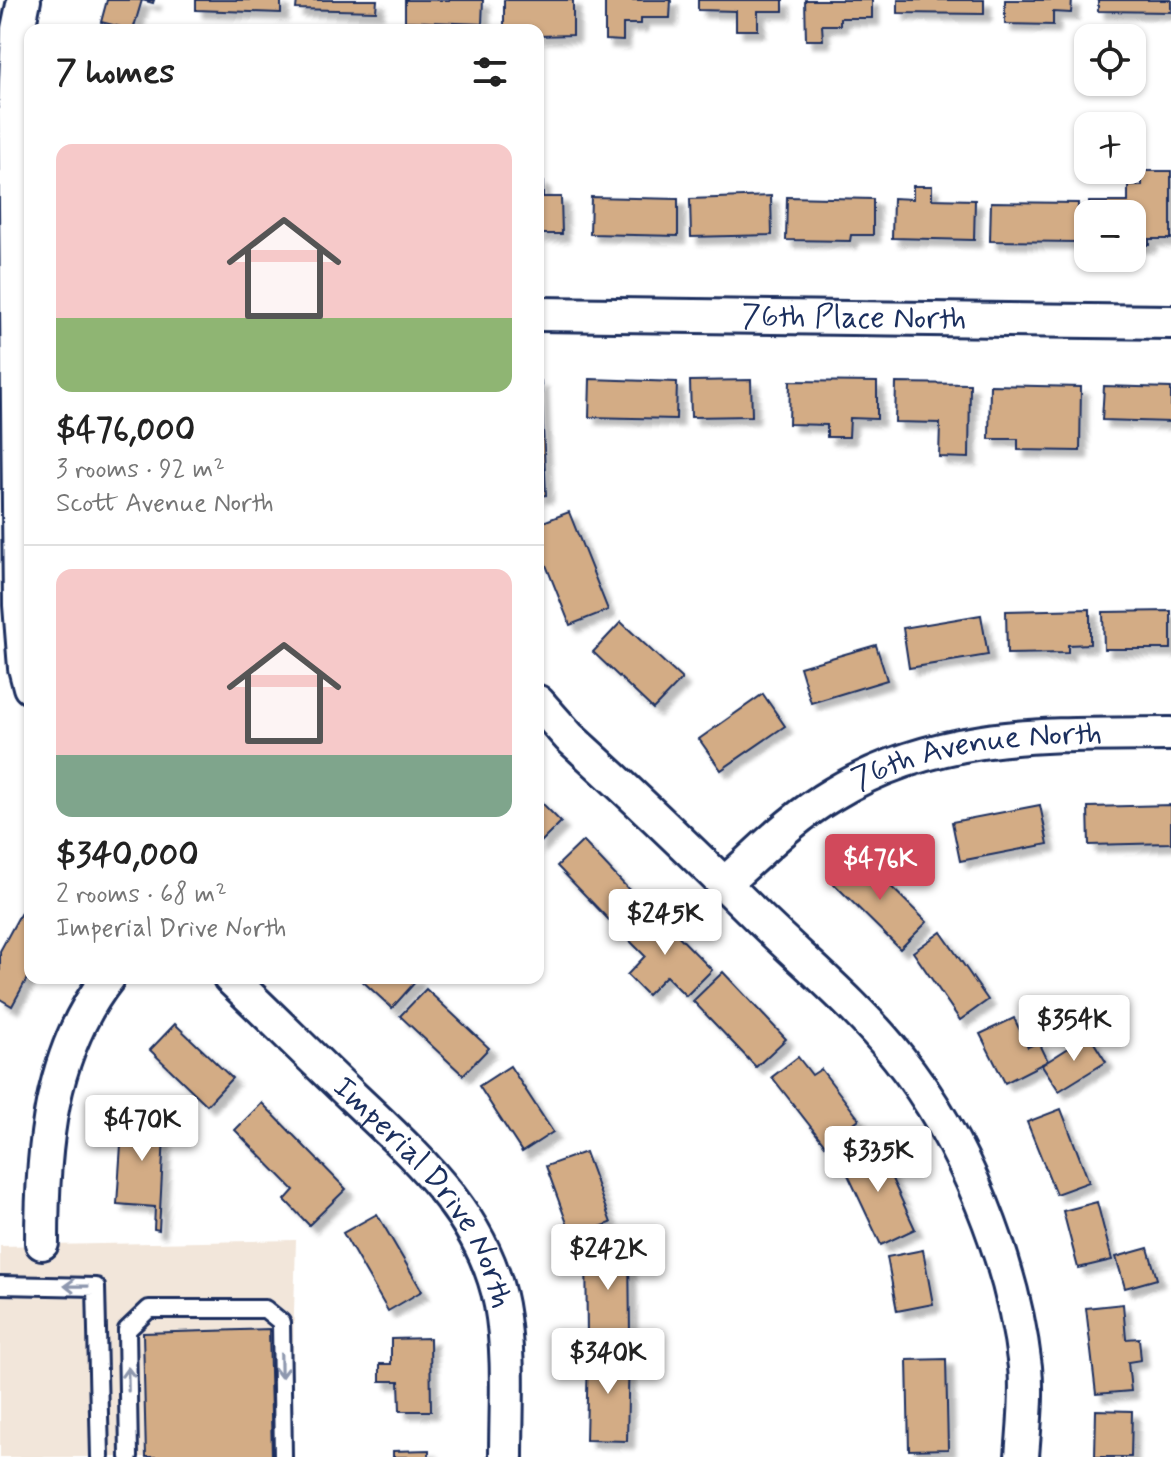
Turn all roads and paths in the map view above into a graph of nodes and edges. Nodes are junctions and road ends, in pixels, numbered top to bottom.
1 (24, 0) edge
2 (24, 307) edge
3 (544, 314) edge
4 (1171, 322) edge
5 (24, 655) edge
6 (544, 709) edge
7 (1171, 734) edge
8 (725, 883) junction
9 (104, 984) edge
10 (236, 984) edge
11 (42, 1243) dead end
12 (0, 1285) edge
13 (100, 1457) edge
14 (129, 1457) edge
15 (283, 1457) edge
16 (506, 1457) edge
17 (1022, 1457) edge

1 - 2 street
2 - 5 street
3 - 4 street, 76th Place North
6 - 8 street
7 - 8 street, 76th Avenue North
8 - 17 street
9 - 11 street
10 - 16 street, Imperial Drive North
13 -> 12 lane
14 -> 15 lane

